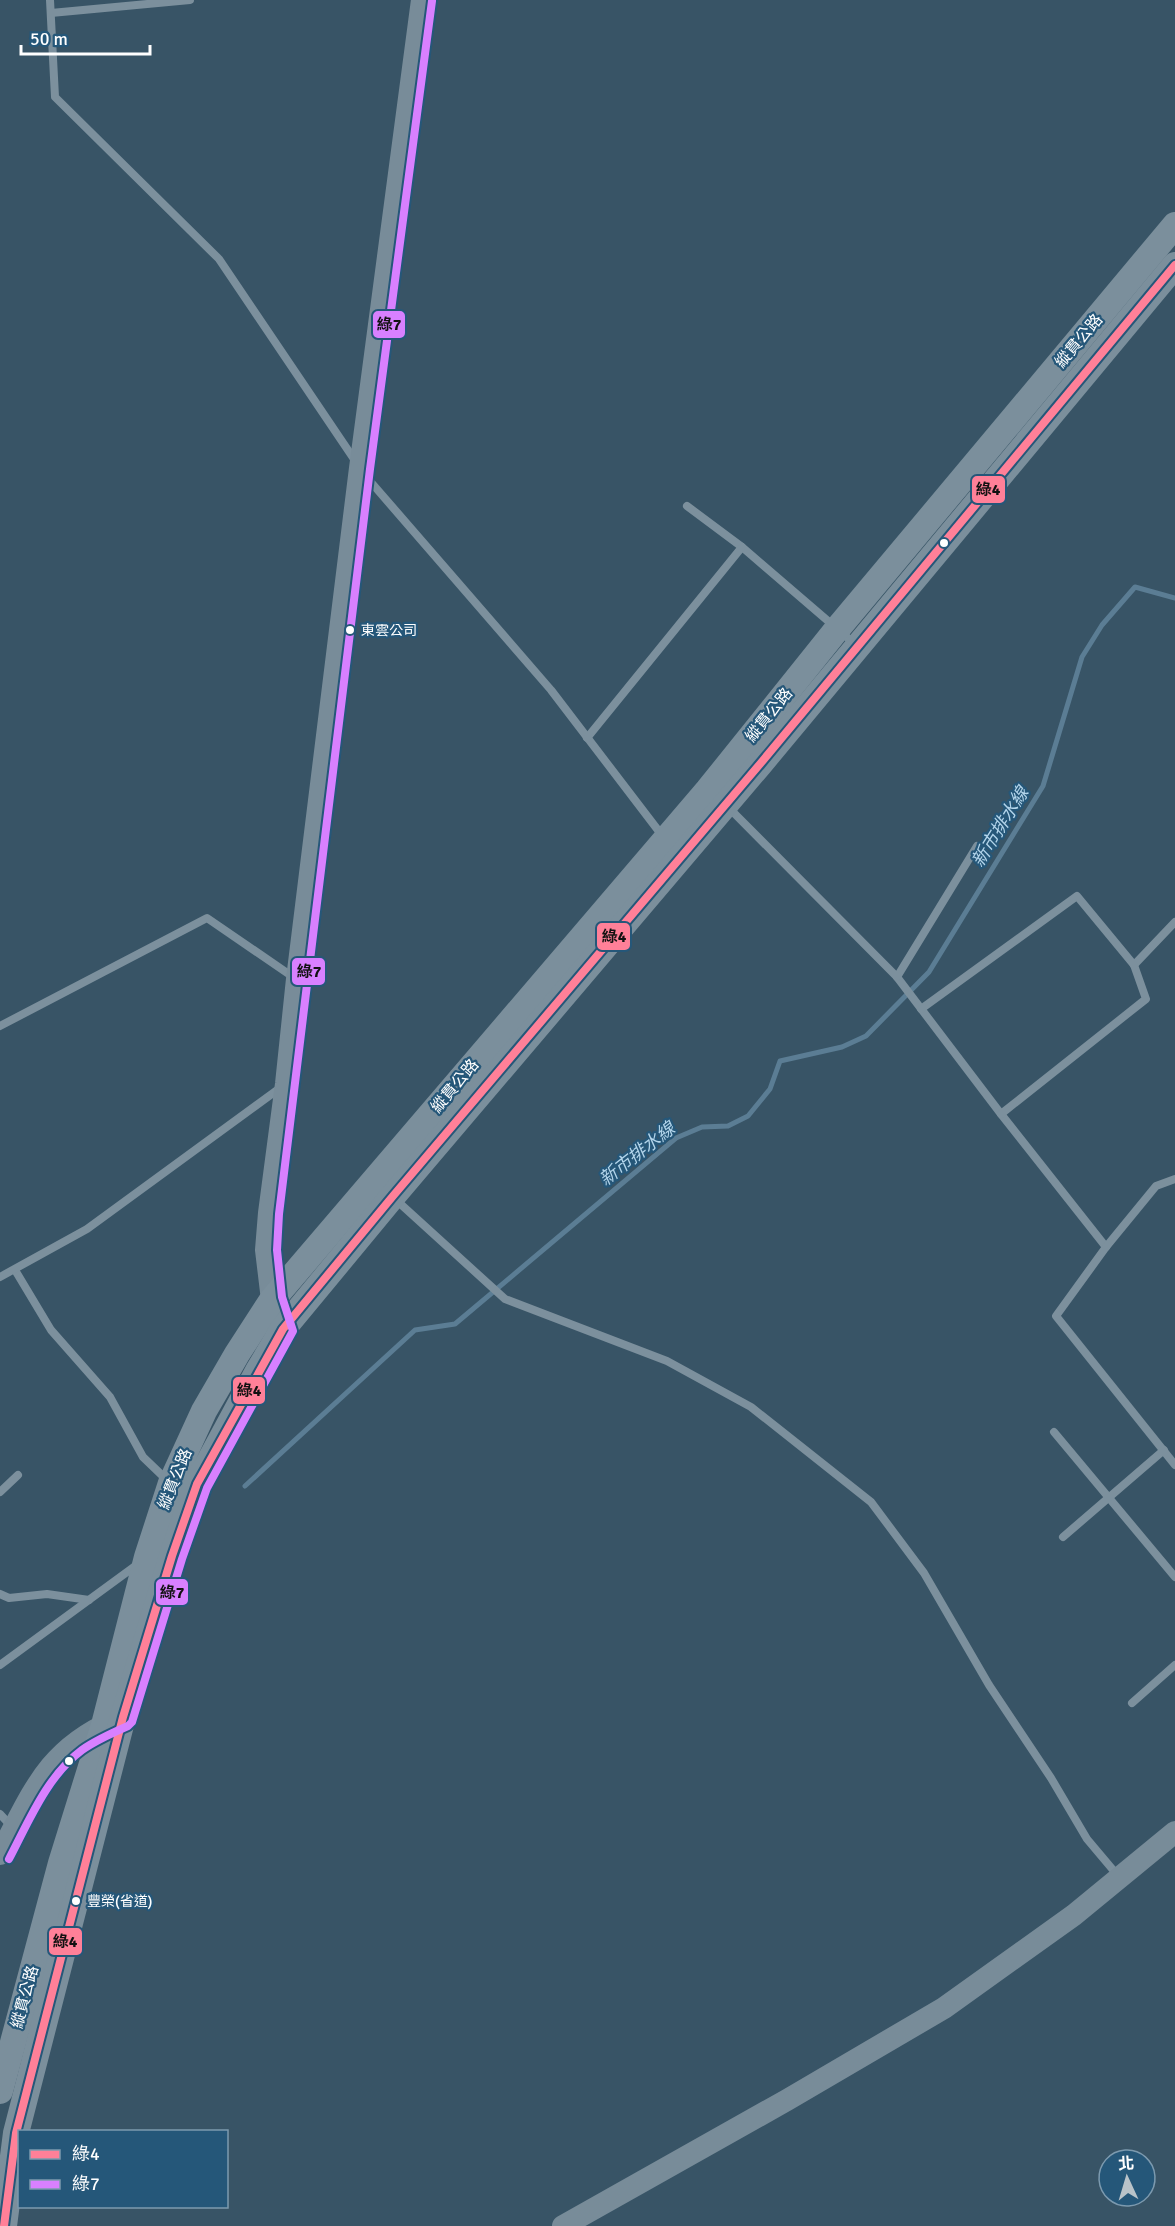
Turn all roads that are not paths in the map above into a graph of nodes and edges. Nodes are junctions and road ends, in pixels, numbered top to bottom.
1 (50, 0) edge
2 (190, 0) edge
3 (422, 0) edge
4 (51, 13) junction
5 (1175, 225) edge
6 (1175, 265) edge
7 (360, 468) junction
8 (687, 506) dead end
9 (742, 548) junction
10 (838, 628) junction
11 (857, 645) junction
12 (587, 738) junction
13 (717, 797) junction
14 (665, 840) junction
15 (977, 846) dead end
16 (1175, 922) edge
17 (1134, 965) junction
18 (897, 977) junction
19 (297, 979) junction
20 (921, 1009) junction
21 (0, 1026) edge
22 (286, 1084) junction
23 (1001, 1114) junction
24 (1175, 1179) edge
25 (384, 1188) junction
26 (1106, 1247) junction
27 (15, 1270) junction
28 (0, 1277) edge
29 (272, 1300) junction
30 (283, 1329) junction
31 (1054, 1432) dead end
32 (1164, 1450) junction
33 (1175, 1465) edge
34 (18, 1475) dead end
35 (171, 1483) junction
36 (0, 1492) edge
37 (1108, 1498) junction
38 (1063, 1537) dead end
39 (147, 1557) junction
40 (1175, 1577) edge
41 (0, 1594) edge
42 (89, 1600) junction
43 (0, 1665) edge
44 (1175, 1665) edge
45 (1132, 1703) dead end
46 (113, 1721) junction
47 (7, 1821) edge
48 (1175, 1832) edge
49 (0, 1854) edge
50 (1120, 1878) junction
51 (0, 2091) edge
52 (4, 2226) edge
53 (563, 2226) edge

1 - 4 lane
2 - 4 lane
3 - 7 street
4 - 7 lane
5 - 10 main road, 縱貫公路
6 - 11 main road, 縱貫公路
7 - 12 lane
7 - 19 street
8 - 9 lane
9 - 10 lane
9 - 12 lane
10 - 11 lane
10 - 13 main road, 縱貫公路
11 - 13 main road, 縱貫公路
12 - 14 lane
13 - 14 main road, 縱貫公路
13 - 18 lane
13 - 25 main road, 縱貫公路
14 - 25 main road, 縱貫公路
15 - 18 lane
16 - 17 lane
17 - 20 lane
17 - 23 lane
18 - 20 lane
19 - 21 lane
19 - 22 street
20 - 23 lane
22 - 27 lane
22 - 29 street
23 - 26 lane
24 - 26 lane
25 - 29 main road, 縱貫公路
25 - 30 main road, 縱貫公路
25 - 50 lane
26 - 32 lane
27 - 28 lane
27 - 35 lane
29 - 30 street
29 - 35 main road, 縱貫公路
30 - 46 main road, 縱貫公路
31 - 37 lane
32 - 33 lane
32 - 37 lane
34 - 36 lane
35 - 39 main road, 縱貫公路
37 - 38 lane
37 - 40 lane
39 - 42 lane
39 - 46 main road, 縱貫公路
41 - 42 lane
42 - 43 lane
44 - 45 lane
46 - 47 street
46 - 51 main road, 縱貫公路
46 - 52 main road, 縱貫公路
47 - 49 street
48 - 50 street
50 - 53 street

